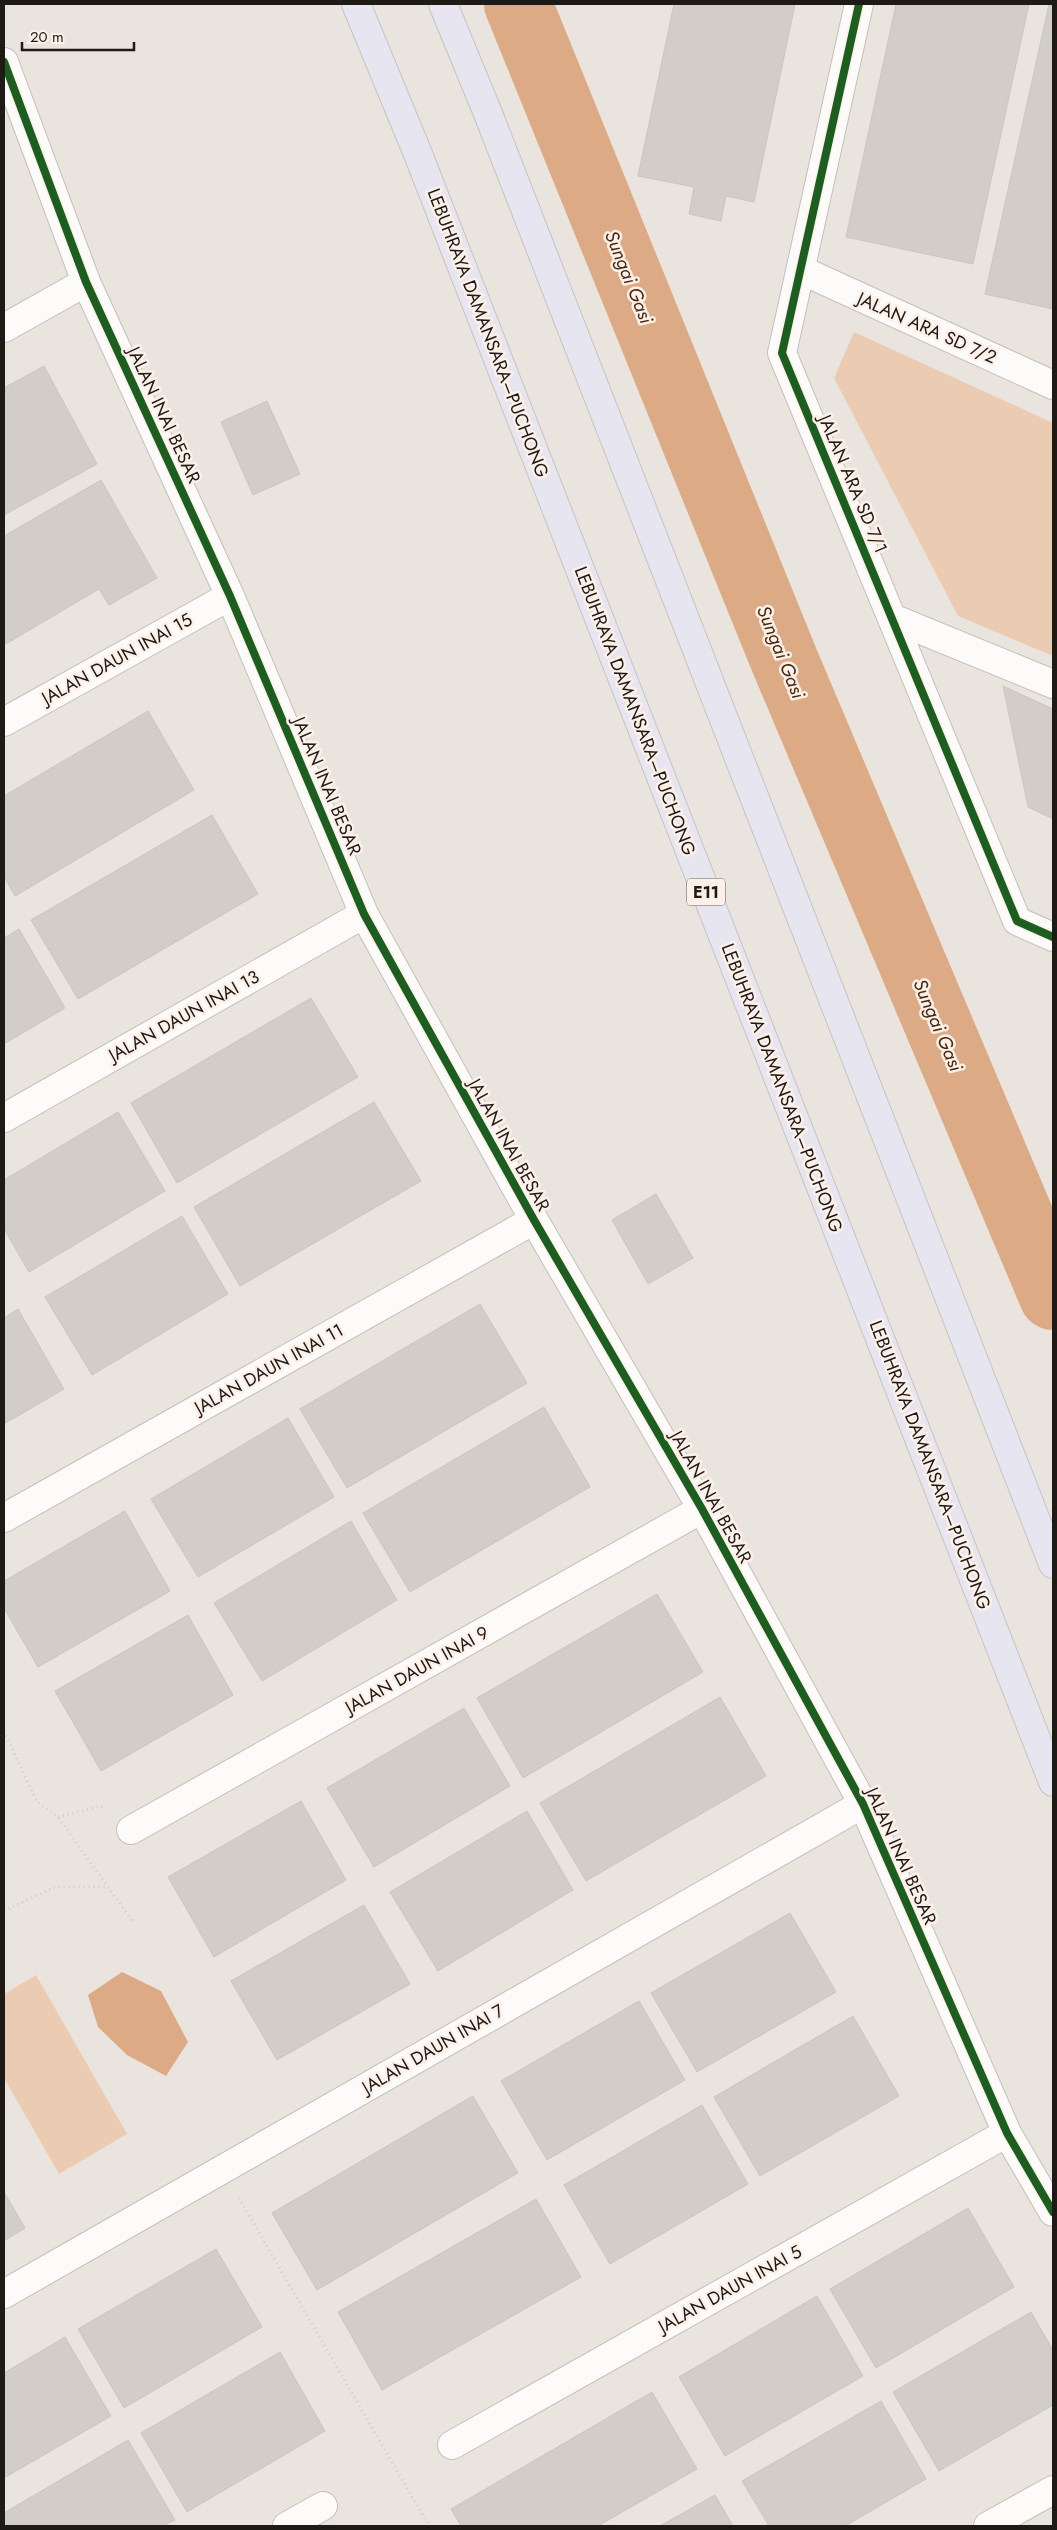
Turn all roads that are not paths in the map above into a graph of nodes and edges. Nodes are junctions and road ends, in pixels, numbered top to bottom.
1 (356, 4) edge
2 (443, 4) edge
3 (859, 4) edge
4 (4, 62) edge
5 (801, 270) junction
6 (86, 282) junction
7 (4, 328) edge
8 (1053, 385) edge
9 (230, 596) junction
10 (892, 618) junction
11 (1053, 684) edge
12 (4, 722) edge
13 (364, 914) junction
14 (1053, 936) edge
15 (4, 1118) edge
16 (534, 1220) junction
17 (702, 1509) junction
18 (4, 1518) edge
19 (1053, 1564) edge
20 (1053, 1782) edge
21 (863, 1804) junction
22 (131, 1830) road end
23 (1007, 2133) junction
24 (1053, 2212) edge
25 (4, 2294) edge
26 (452, 2445) dead end
27 (1053, 2490) edge
28 (323, 2506) dead end
29 (287, 2526) edge
30 (988, 2526) edge

1 - 20 highway, LEBUHRAYA DAMANSARA–PUCHONG / E11
2 - 19 highway
3 - 5 street, JALAN ARA SD 7/1
4 - 6 street, JALAN INAI BESAR
5 - 8 street, JALAN ARA SD 7/2
5 - 10 street, JALAN ARA SD 7/1
6 - 7 street
6 - 9 street, JALAN INAI BESAR
9 - 12 street, JALAN DAUN INAI 15
9 - 13 street, JALAN INAI BESAR
10 - 11 street
10 - 14 street, JALAN ARA SD 7/1
13 - 15 street, JALAN DAUN INAI 13
13 - 16 street, JALAN INAI BESAR
16 - 17 street, JALAN INAI BESAR
16 - 18 street, JALAN DAUN INAI 11
17 - 21 street, JALAN INAI BESAR
17 - 22 street, JALAN DAUN INAI 9
21 - 23 street, JALAN INAI BESAR
21 - 25 street, JALAN DAUN INAI 7
23 - 24 street, JALAN INAI BESAR
23 - 26 street, JALAN DAUN INAI 5
27 - 30 street
28 - 29 street

